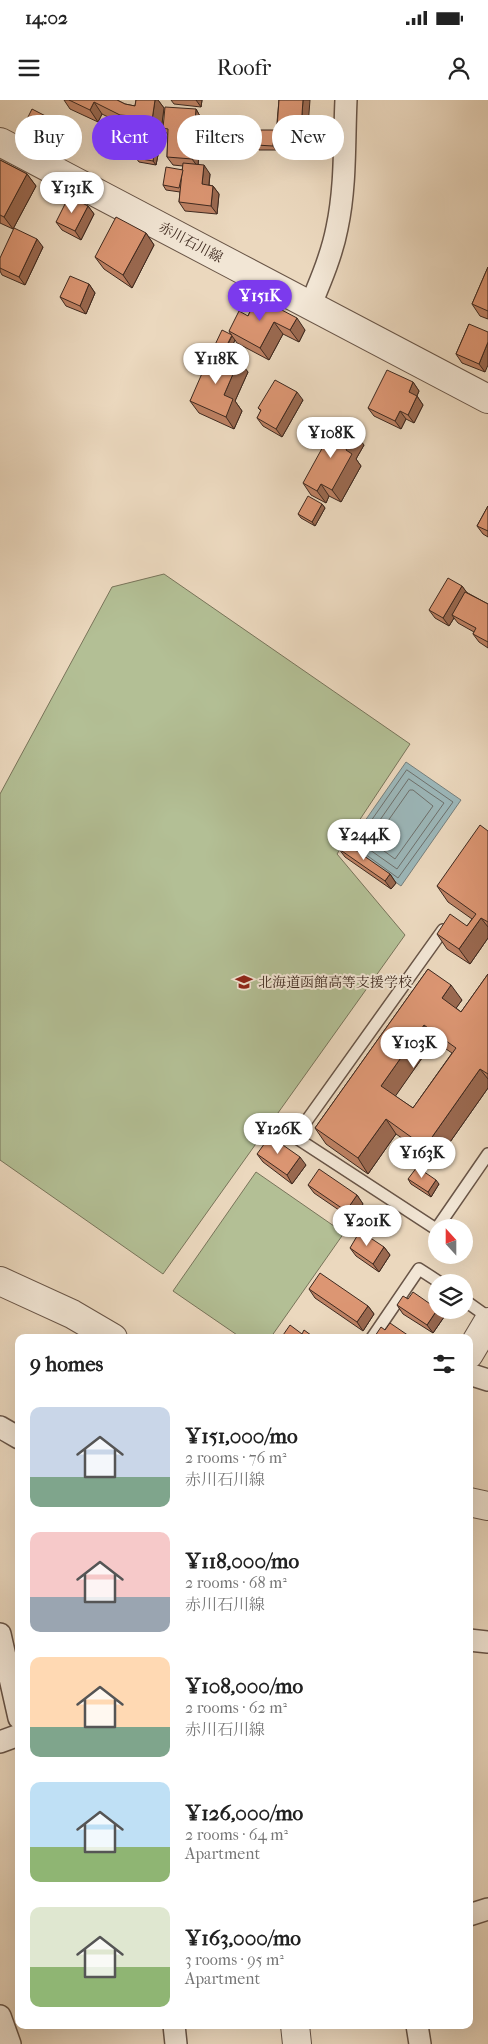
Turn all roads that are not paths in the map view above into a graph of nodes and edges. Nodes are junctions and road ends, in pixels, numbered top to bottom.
1 (346, 100) edge
2 (0, 142) edge
3 (311, 304) junction
4 (488, 399) edge
5 (443, 930) edge
6 (488, 1154) edge
7 (443, 1219) edge
8 (428, 1222) edge
9 (428, 1275) edge
10 (0, 1281) edge
11 (473, 1306) edge
12 (488, 1317) edge
13 (488, 1322) edge
14 (106, 1334) edge
15 (375, 1334) edge
16 (473, 1347) edge
17 (473, 1375) edge
18 (488, 1380) edge
19 (0, 1427) edge
20 (15, 1436) edge
21 (473, 1503) edge
22 (488, 1506) edge
23 (0, 1634) edge
24 (15, 1700) edge
25 (15, 1736) edge
26 (0, 1742) edge
27 (488, 1910) edge
28 (473, 1915) edge
29 (0, 2016) edge
30 (174, 2029) edge
31 (295, 2029) edge
32 (418, 2029) edge
33 (10, 2044) edge
34 (176, 2044) edge
35 (297, 2044) edge
36 (420, 2044) edge

1 - 3 street
2 - 3 street, 赤川石川線
3 - 4 street, 赤川石川線
5 - 8 lane
6 - 7 lane
9 - 15 lane
10 - 14 street
11 - 12 lane
13 - 16 street
17 - 18 street
19 - 20 street
21 - 22 street
23 - 24 street
25 - 26 street
27 - 28 street
29 - 33 street
30 - 34 street
31 - 35 street
32 - 36 street

